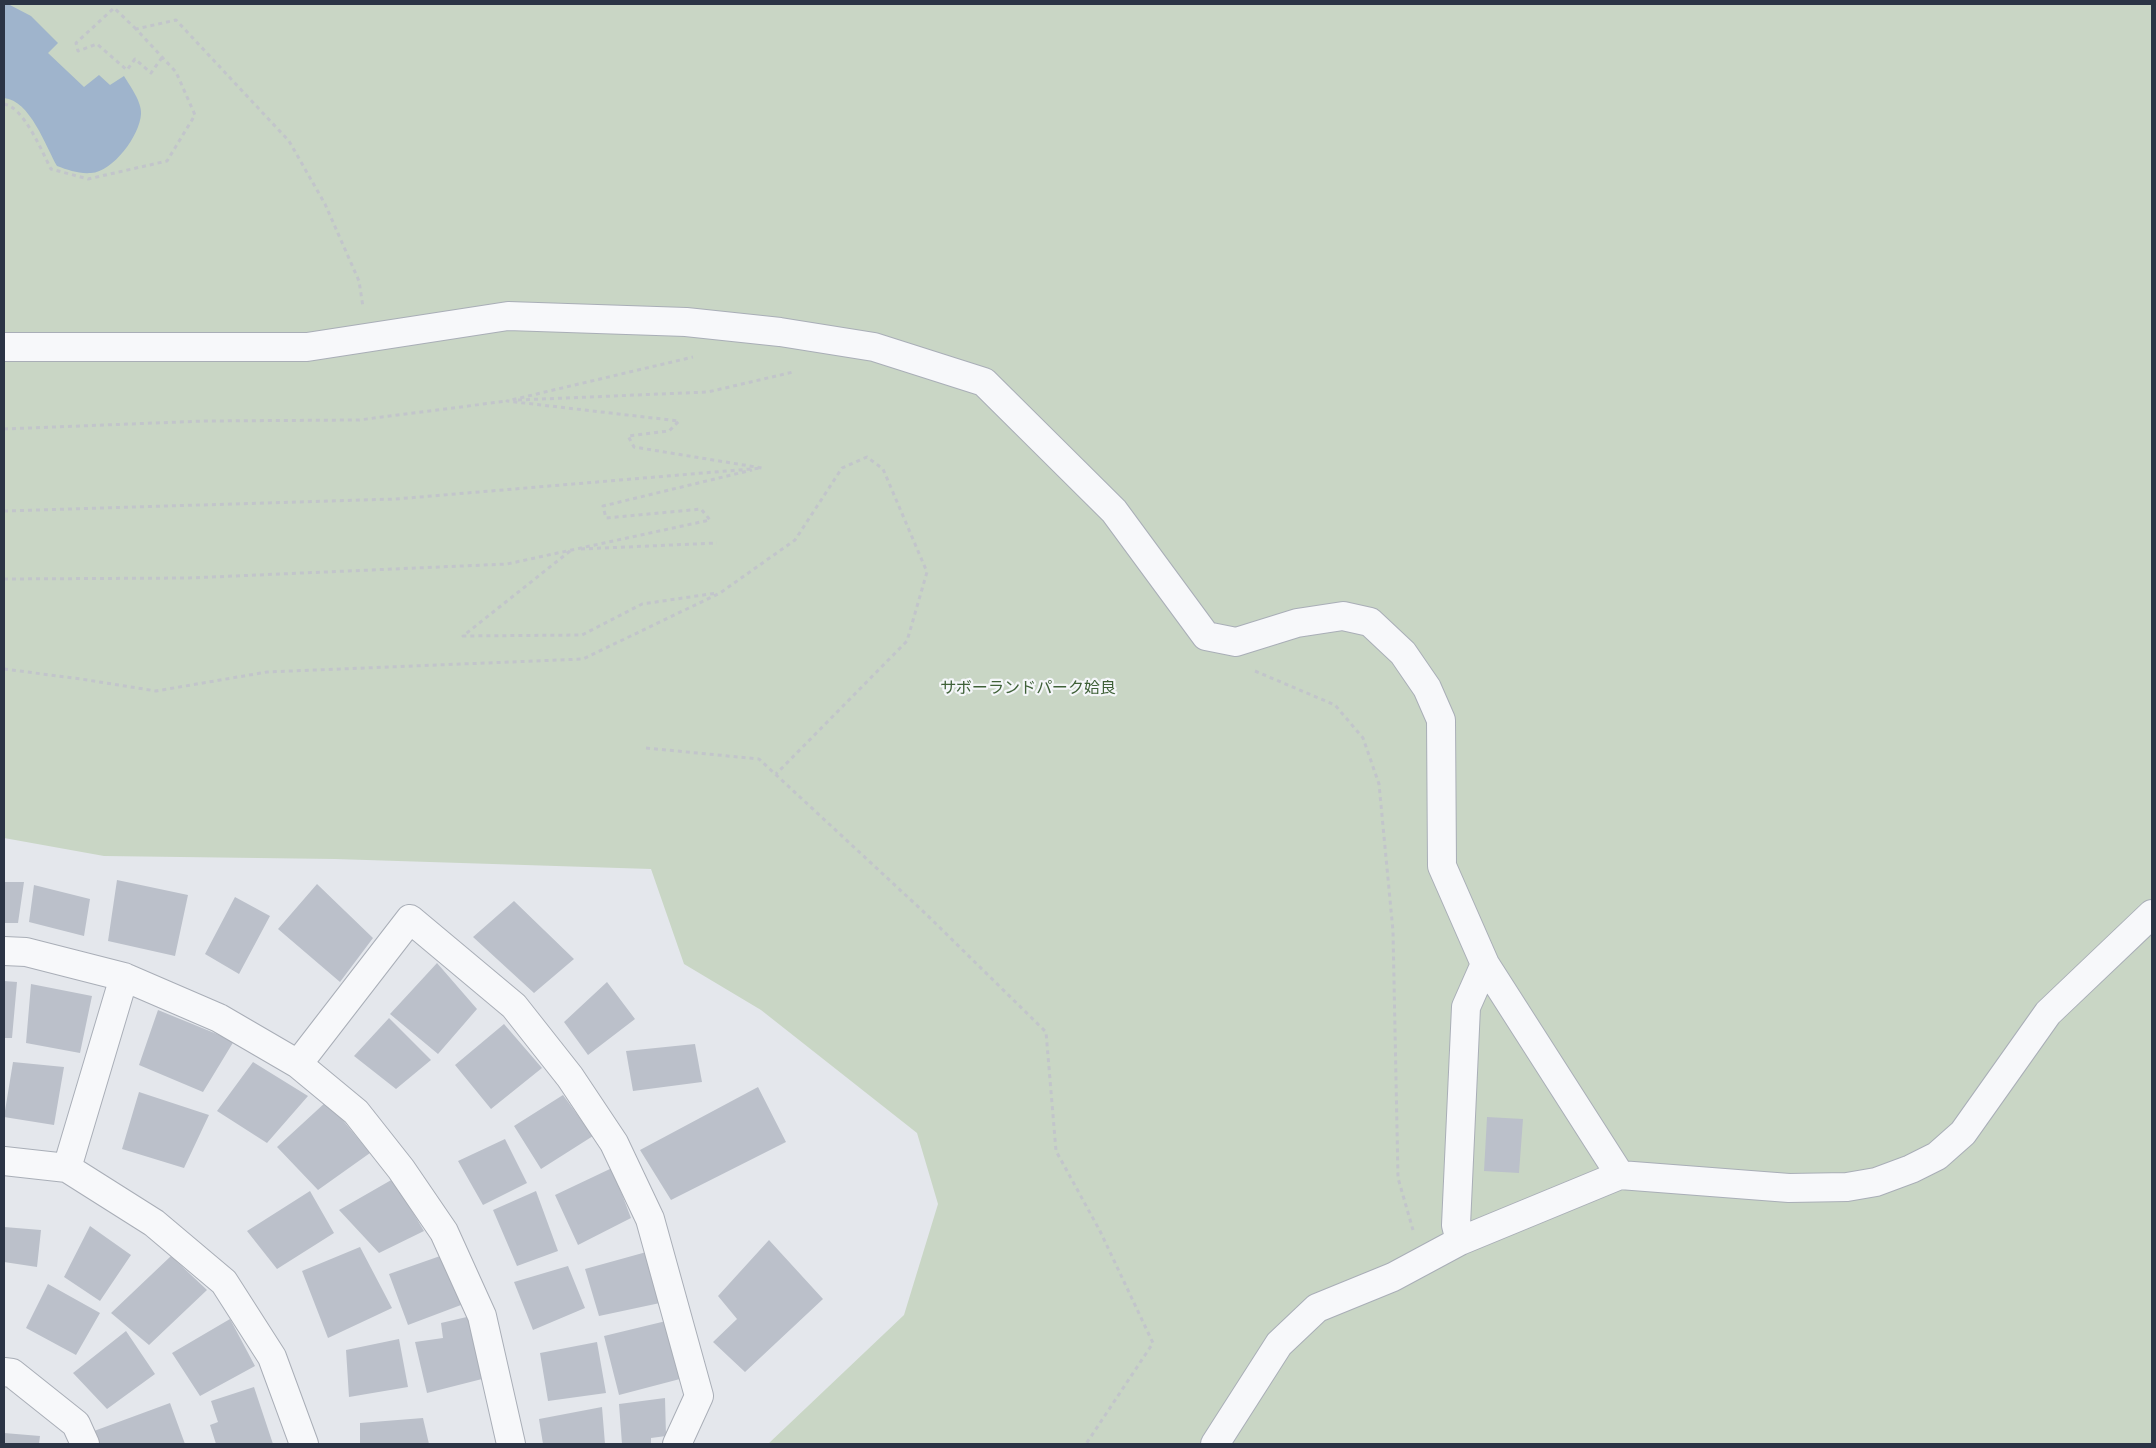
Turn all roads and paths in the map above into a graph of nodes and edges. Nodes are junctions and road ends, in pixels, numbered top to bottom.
1 (136, 29) junction
2 (163, 56) junction
3 (4, 104) edge
4 (367, 337) junction
5 (4, 347) edge
6 (694, 357) dead end
7 (793, 372) dead end
8 (507, 401) junction
9 (4, 429) edge
10 (762, 468) junction
11 (4, 511) edge
12 (716, 543) dead end
13 (572, 550) junction
14 (4, 579) edge
15 (720, 593) junction
16 (1250, 668) dead end
17 (4, 670) edge
18 (646, 748) dead end
19 (776, 774) junction
20 (2152, 914) edge
21 (4, 951) edge
22 (1485, 964) junction
23 (124, 976) junction
24 (298, 1064) junction
25 (4, 1161) edge
26 (67, 1168) junction
27 (1620, 1175) junction
28 (1460, 1241) junction
29 (1393, 1277) junction
30 (4, 1372) edge
31 (85, 1444) edge
32 (304, 1444) edge
33 (510, 1444) edge
34 (677, 1444) edge
35 (1086, 1444) edge
36 (1215, 1444) edge

1 - 2 path
1 - 2 path
1 - 4 path
2 - 3 path
4 - 5 street
4 - 22 street
6 - 8 path
7 - 8 path
8 - 9 path
8 - 10 path
10 - 11 path
10 - 13 path
12 - 13 path
13 - 14 path
13 - 15 path
15 - 17 path
15 - 19 path
16 - 29 path
18 - 19 path
19 - 35 path
20 - 27 street
21 - 23 street
22 - 27 street
22 - 28 street
23 - 24 street
23 - 26 street
24 - 33 street
24 - 34 street
25 - 26 street
26 - 32 street
27 - 28 street
28 - 29 street
29 - 36 street
30 - 31 street

